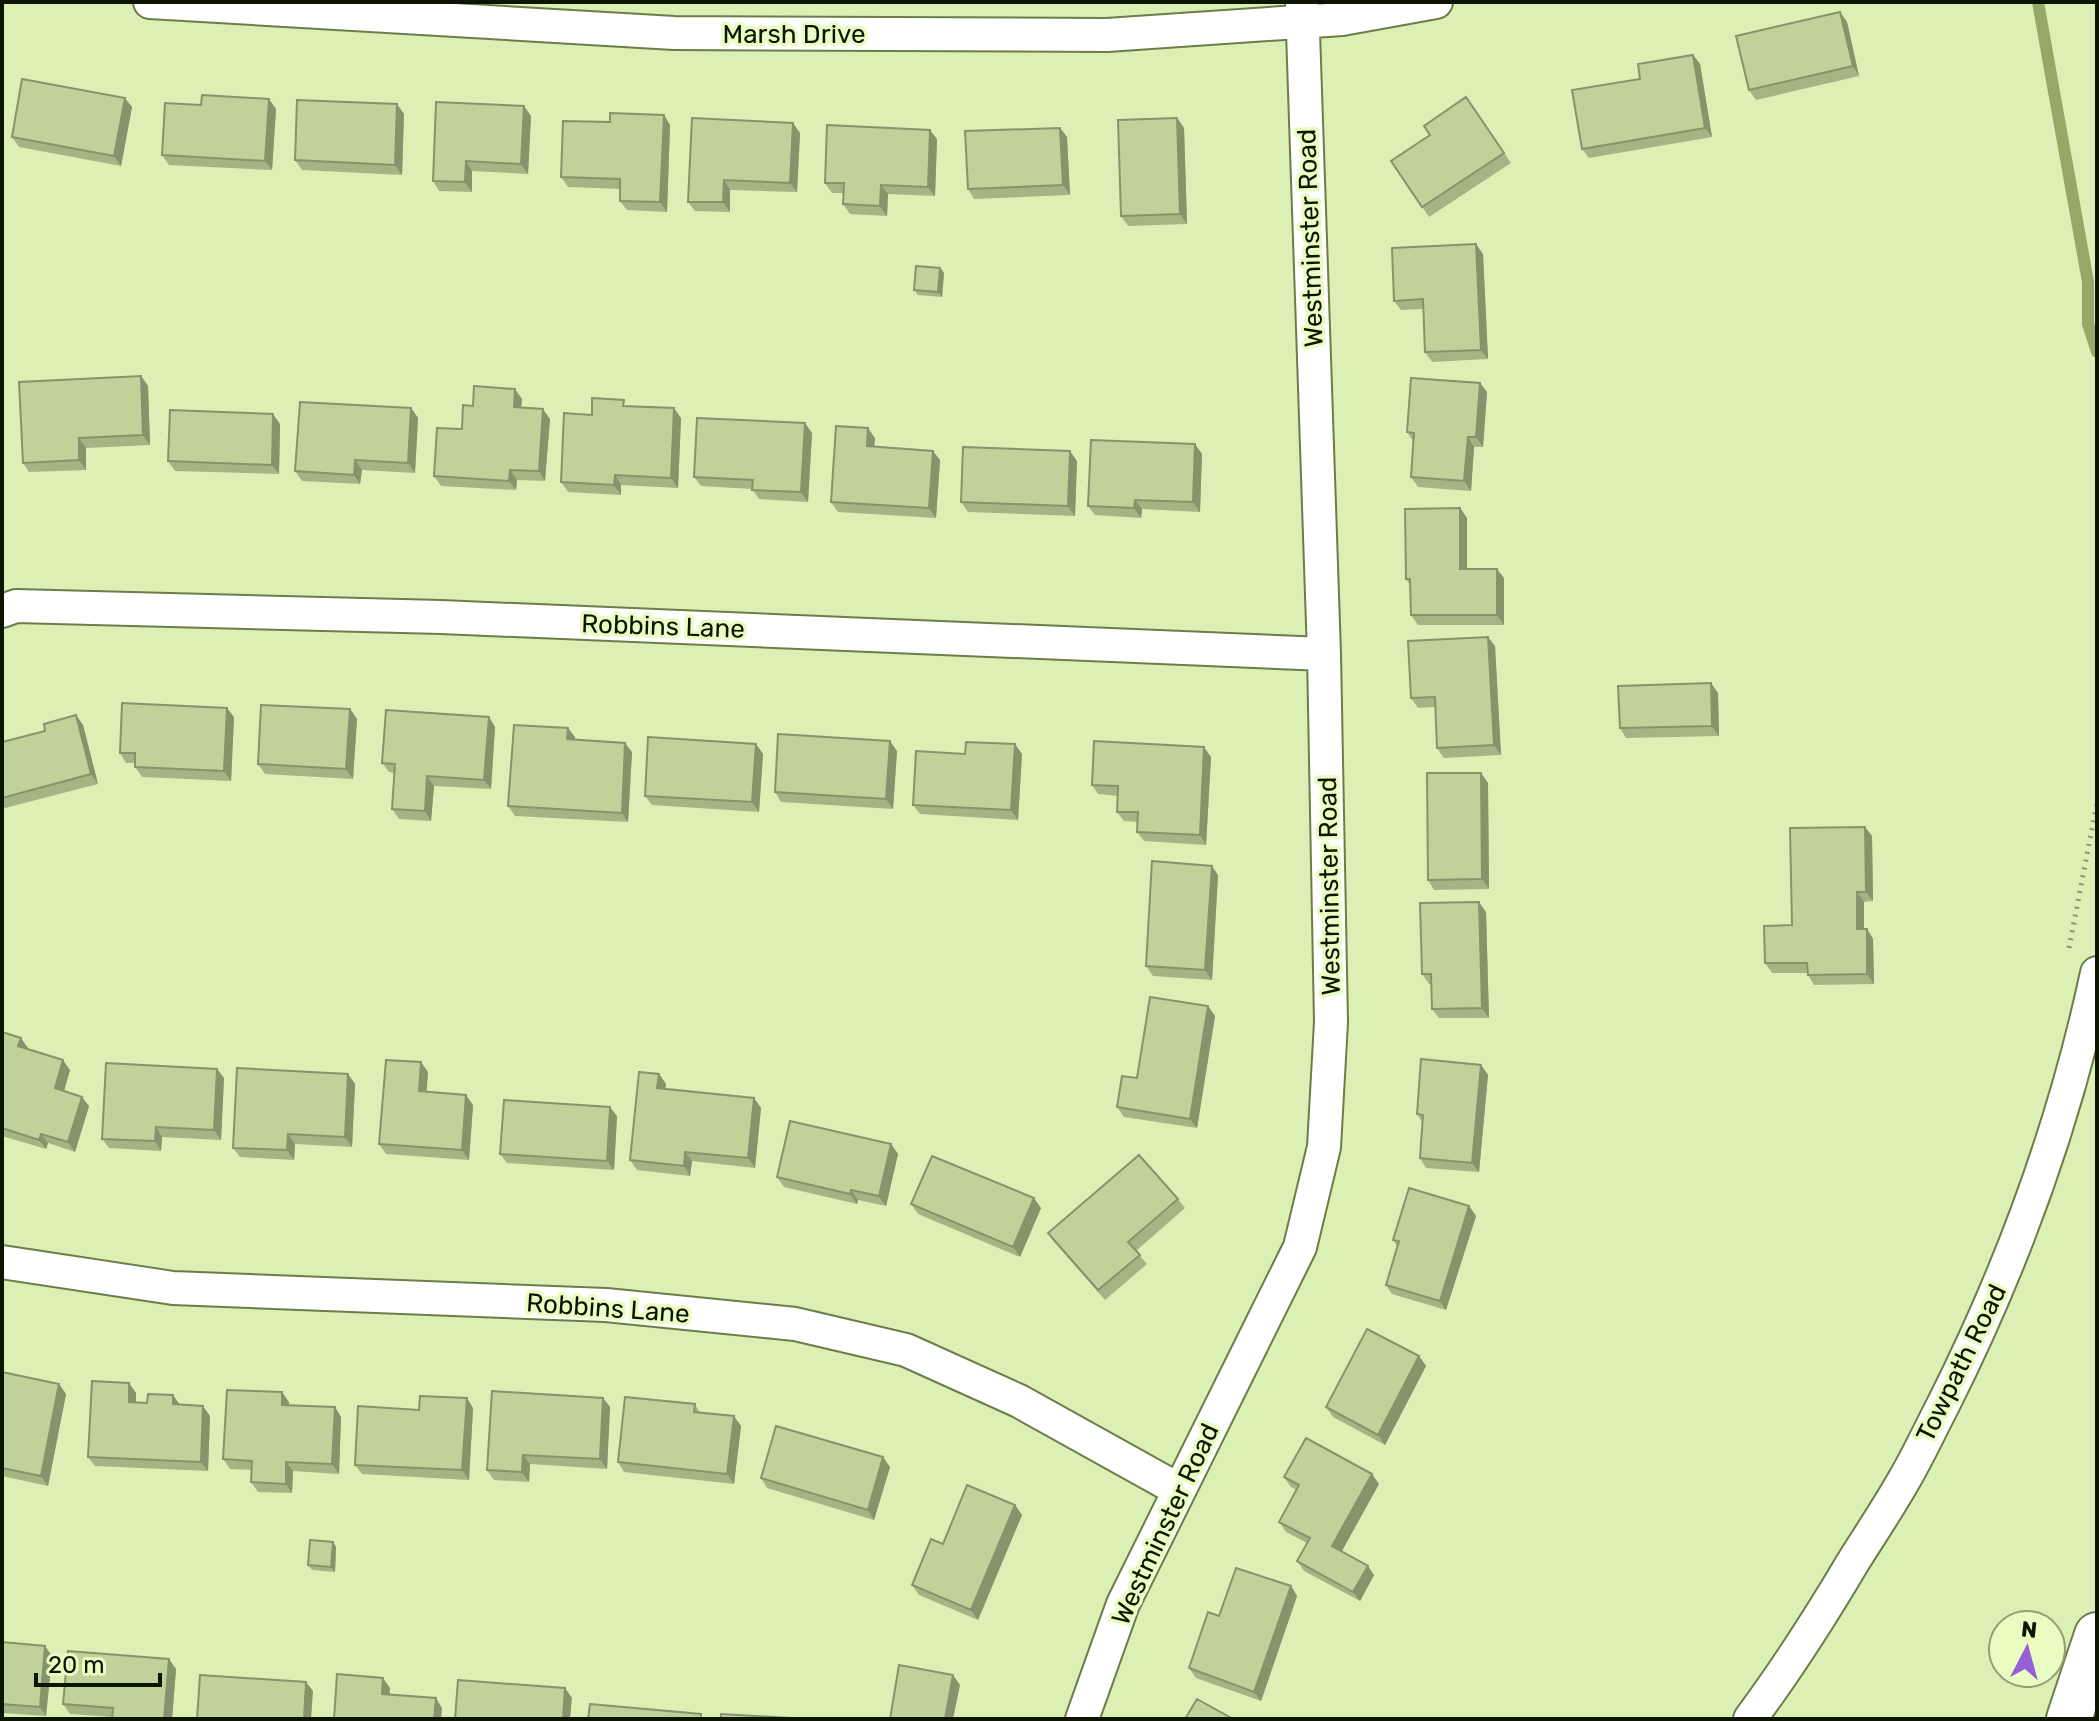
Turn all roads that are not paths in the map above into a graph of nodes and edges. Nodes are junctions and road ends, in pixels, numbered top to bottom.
1 (150, 2) edge
2 (1436, 2) edge
3 (1302, 11) edge
4 (2, 611) edge
5 (1324, 654) junction
6 (2097, 973) edge
7 (2, 1262) edge
8 (1179, 1490) junction
9 (2097, 1635) edge
10 (1082, 1719) edge
11 (1750, 1719) edge
12 (2069, 1719) edge

1 - 3 street, Marsh Drive
2 - 3 street, Marsh Drive
3 - 5 street, Westminster Road
4 - 5 street, Robbins Lane
5 - 8 street, Westminster Road
6 - 11 street, Towpath Road
7 - 8 street, Robbins Lane
8 - 10 street, Westminster Road
9 - 12 highway

